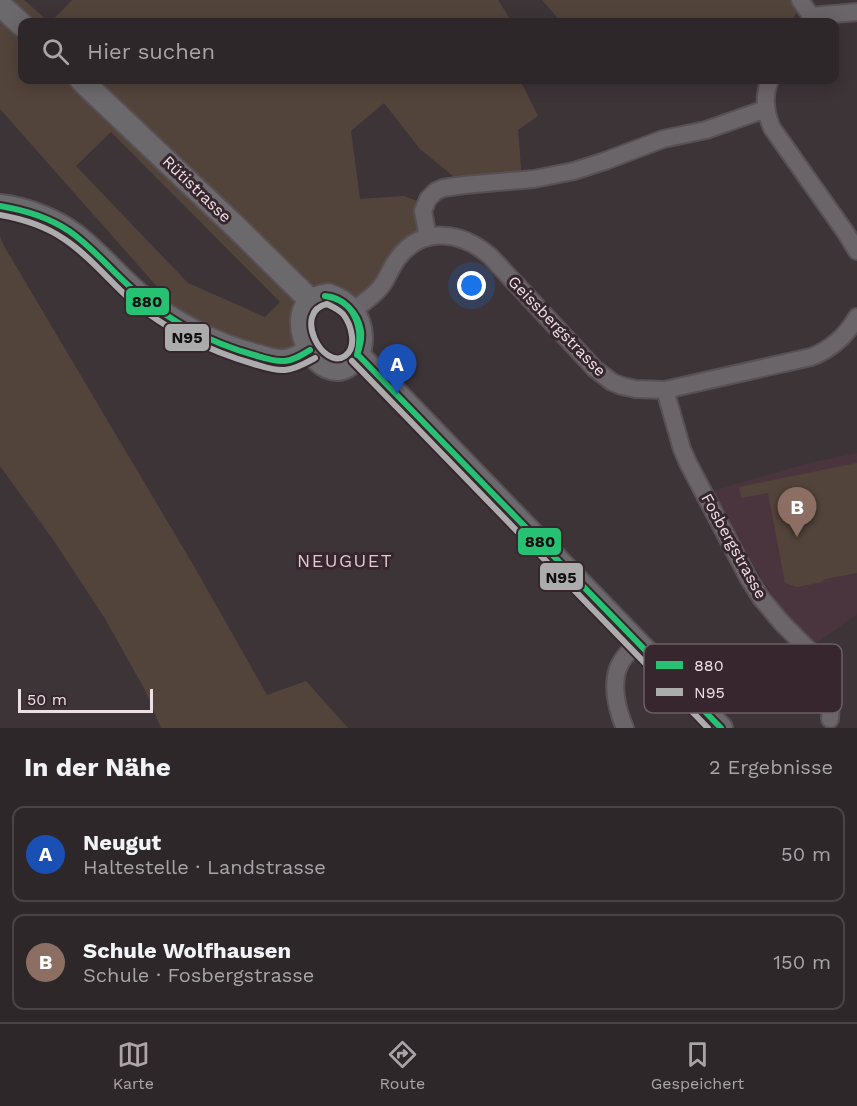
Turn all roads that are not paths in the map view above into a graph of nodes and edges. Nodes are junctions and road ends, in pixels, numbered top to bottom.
1 (800, 0) edge
2 (0, 5) edge
3 (857, 12) edge
4 (809, 18) edge
5 (816, 18) edge
6 (18, 21) edge
7 (85, 84) edge
8 (768, 84) edge
9 (766, 109) junction
10 (0, 206) edge
11 (428, 237) junction
12 (857, 251) edge
13 (311, 301) junction
14 (353, 311) junction
15 (857, 317) edge
16 (310, 350) junction
17 (358, 355) junction
18 (665, 390) junction
19 (637, 643) junction
20 (803, 644) edge
21 (644, 650) edge
22 (706, 713) edge
23 (830, 713) edge
24 (830, 719) dead end
25 (625, 728) edge
26 (721, 728) edge

1 - 4 street
2 - 6 main road
3 - 5 street
7 - 13 main road, Rütistrasse
8 - 9 street
9 - 11 street
9 - 12 street
10 - 16 main road
11 - 14 street
11 - 18 street, Geissbergstrasse
13 - 14 main road
13 - 16 main road
14 - 17 main road
15 - 18 street, Geissbergstrasse
16 - 17 main road
17 - 19 main road
18 - 20 street, Fosbergstrasse
19 - 21 main road
19 - 25 street
22 - 26 main road
23 - 24 street, Fosbergstrasse

